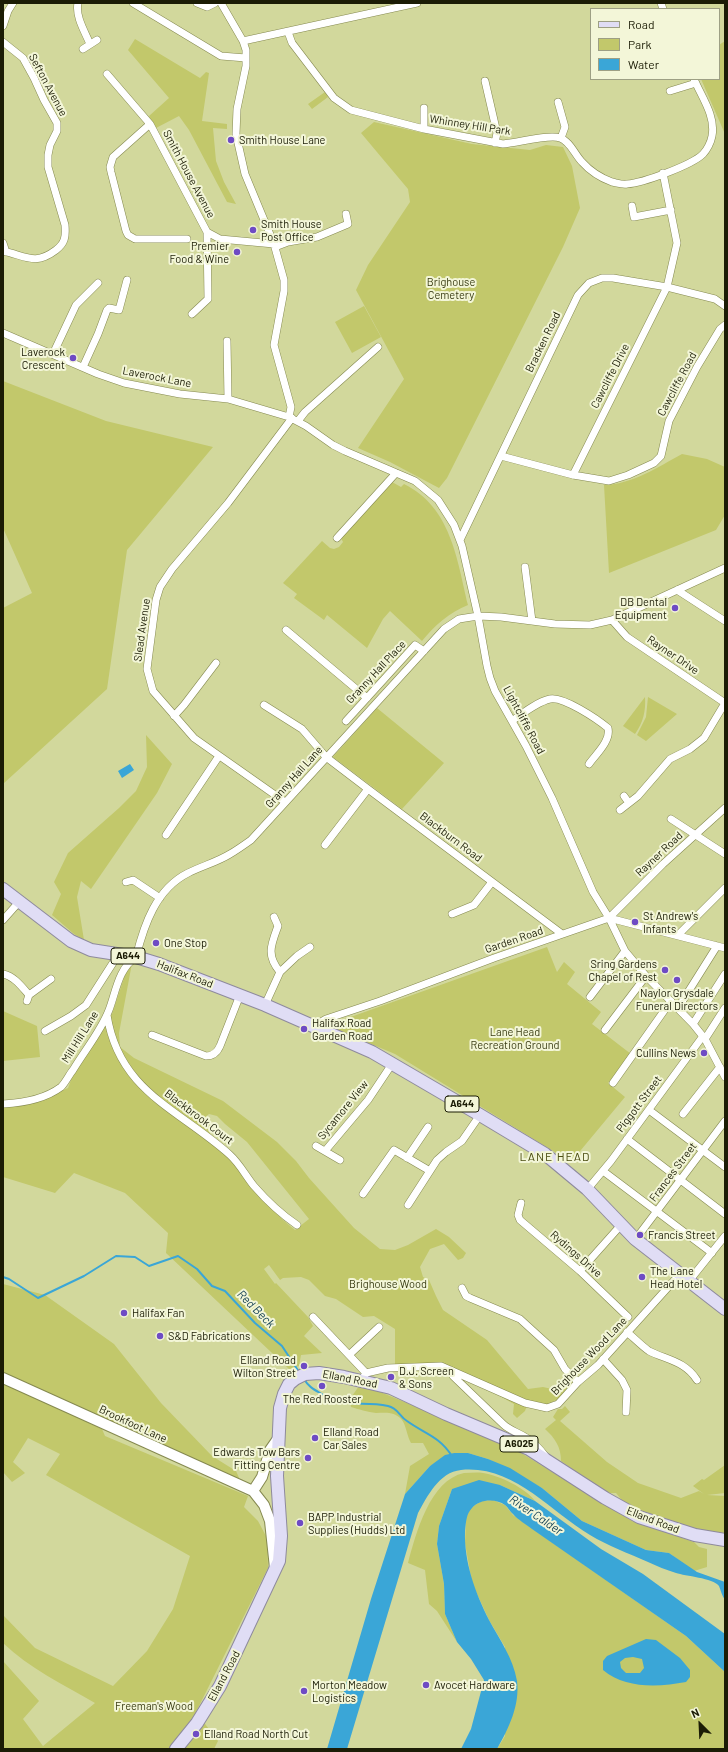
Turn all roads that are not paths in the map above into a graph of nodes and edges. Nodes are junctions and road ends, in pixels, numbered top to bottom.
1 (13, 3) edge
2 (78, 3) edge
3 (134, 3) edge
4 (197, 3) edge
5 (215, 3) edge
6 (221, 3) edge
7 (417, 3) edge
8 (3, 26) edge
9 (288, 32) junction
10 (97, 40) dead end
11 (244, 41) junction
12 (3, 42) edge
13 (90, 44) junction
14 (83, 48) dead end
15 (246, 58) junction
16 (107, 74) dead end
17 (485, 81) dead end
18 (695, 81) edge
19 (670, 91) dead end
20 (558, 102) dead end
21 (424, 108) dead end
22 (571, 119) dead end
23 (563, 123) junction
24 (150, 124) junction
25 (424, 129) junction
26 (561, 138) junction
27 (495, 143) junction
28 (663, 173) junction
29 (632, 206) dead end
30 (671, 210) junction
31 (346, 214) dead end
32 (207, 232) junction
33 (187, 239) dead end
34 (3, 243) edge
35 (274, 245) junction
36 (4, 251) edge
37 (127, 280) dead end
38 (96, 286) dead end
39 (667, 287) junction
40 (725, 306) edge
41 (192, 314) dead end
42 (725, 325) edge
43 (3, 333) edge
44 (226, 340) dead end
45 (378, 347) dead end
46 (52, 354) junction
47 (83, 367) junction
48 (228, 399) junction
49 (293, 419) junction
50 (501, 456) junction
51 (396, 473) junction
52 (573, 475) junction
53 (337, 538) dead end
54 (460, 540) junction
55 (525, 567) dead end
56 (725, 568) edge
57 (677, 590) junction
58 (478, 616) junction
59 (612, 620) junction
60 (532, 621) junction
61 (725, 621) edge
62 (286, 630) dead end
63 (424, 651) junction
64 (216, 663) dead end
65 (367, 698) junction
66 (725, 703) edge
67 (264, 705) dead end
68 (174, 716) junction
69 (346, 720) dead end
70 (512, 721) junction
71 (219, 756) junction
72 (326, 757) junction
73 (589, 764) dead end
74 (368, 790) junction
75 (624, 796) dead end
76 (285, 802) junction
77 (629, 803) junction
78 (725, 808) edge
79 (620, 810) dead end
80 (671, 819) dead end
81 (696, 834) junction
82 (166, 835) dead end
83 (325, 846) dead end
84 (725, 854) edge
85 (131, 878) dead end
86 (492, 882) junction
87 (725, 888) edge
88 (3, 889) edge
89 (160, 898) junction
90 (19, 902) junction
91 (452, 914) dead end
92 (274, 916) dead end
93 (609, 918) junction
94 (3, 920) edge
95 (562, 934) junction
96 (678, 935) junction
97 (717, 946) junction
98 (310, 947) dead end
99 (725, 948) edge
100 (624, 950) junction
101 (118, 955) junction
102 (136, 957) junction
103 (280, 972) junction
104 (3, 974) edge
105 (725, 974) edge
106 (646, 976) junction
107 (51, 979) dead end
108 (240, 995) junction
109 (590, 997) dead end
110 (671, 1001) junction
111 (265, 1005) junction
112 (678, 1008) junction
113 (725, 1008) edge
114 (107, 1015) junction
115 (693, 1024) junction
116 (314, 1026) junction
117 (606, 1030) dead end
118 (45, 1031) dead end
119 (152, 1035) dead end
120 (704, 1038) junction
121 (392, 1064) junction
122 (720, 1067) junction
123 (725, 1077) edge
124 (613, 1083) dead end
125 (3, 1104) edge
126 (649, 1110) junction
127 (480, 1114) junction
128 (683, 1114) dead end
129 (725, 1121) edge
130 (428, 1126) dead end
131 (627, 1139) junction
132 (316, 1146) dead end
133 (325, 1151) junction
134 (702, 1151) junction
135 (407, 1158) junction
136 (340, 1160) dead end
137 (725, 1167) edge
138 (430, 1171) junction
139 (603, 1171) junction
140 (680, 1180) junction
141 (591, 1185) dead end
142 (363, 1194) dead end
143 (521, 1203) dead end
144 (408, 1205) dead end
145 (656, 1212) junction
146 (725, 1214) edge
147 (297, 1225) dead end
148 (621, 1225) junction
149 (725, 1236) edge
150 (636, 1237) junction
151 (712, 1253) junction
152 (580, 1271) junction
153 (684, 1278) junction
154 (462, 1288) dead end
155 (725, 1309) edge
156 (313, 1317) dead end
157 (628, 1317) dead end
158 (379, 1327) dead end
159 (627, 1332) junction
160 (349, 1355) junction
161 (603, 1359) junction
162 (450, 1370) junction
163 (364, 1377) junction
164 (3, 1378) edge
165 (697, 1380) dead end
166 (578, 1382) junction
167 (626, 1412) dead end
168 (277, 1440) junction
169 (550, 1462) junction
170 (253, 1491) junction
171 (725, 1540) edge
172 (276, 1572) junction
173 (176, 1749) edge

1 - 8 street
2 - 13 street
3 - 15 street
4 - 5 street
6 - 11 street
7 - 9 street
9 - 11 street
9 - 25 street, Whinney Hill Park
10 - 13 street
11 - 15 street
12 - 36 street, Sefton Avenue
13 - 14 street
15 - 35 street
16 - 24 street, Smith House Avenue
17 - 27 street
18 - 19 street
18 - 28 street
20 - 23 street
21 - 25 street
22 - 23 street
23 - 26 street
24 - 32 street, Smith House Avenue
24 - 33 street
25 - 27 street, Whinney Hill Park
26 - 27 street, Whinney Hill Park
26 - 28 street
28 - 30 street, Cawcliffe Drive
29 - 30 street
30 - 39 street, Cawcliffe Drive
31 - 35 street
32 - 35 street, Smith House Avenue
32 - 41 street
34 - 36 street
35 - 49 street
37 - 47 street
38 - 46 street
39 - 40 street, Bracken Road
39 - 50 street, Bracken Road
39 - 52 street, Cawcliffe Drive
42 - 52 street, Cawcliffe Road
43 - 46 street, Laverock Lane
44 - 48 street
45 - 49 street, Slead Avenue
46 - 47 street, Laverock Lane
47 - 48 street, Laverock Lane
48 - 49 street, Laverock Lane
49 - 51 street, Lightcliffe Road
49 - 68 street, Slead Avenue
50 - 52 street, Cawcliffe Road
50 - 54 street, Bracken Road
51 - 53 street
51 - 54 street, Lightcliffe Road
54 - 58 street, Lightcliffe Road
55 - 60 street
56 - 57 street, Granny Hall Lane
57 - 59 street, Granny Hall Lane
57 - 61 street
58 - 60 street, Granny Hall Lane
58 - 63 street, Granny Hall Lane
58 - 70 street, Lightcliffe Road
59 - 60 street, Granny Hall Lane
59 - 66 street, Rayner Drive
62 - 65 street
63 - 65 street, Granny Hall Place
63 - 72 street, Granny Hall Lane
64 - 68 street
65 - 69 street, Granny Hall Place
66 - 77 street
67 - 72 street, Blackburn Road
68 - 71 street, Slead Avenue
70 - 73 street
70 - 93 street, Lightcliffe Road
71 - 76 street, Slead Avenue
71 - 82 street
72 - 74 street, Blackburn Road
72 - 76 street, Granny Hall Lane
74 - 83 street
74 - 86 street, Blackburn Road
75 - 77 street
76 - 89 street, Granny Hall Lane
77 - 79 street
78 - 81 street, Rayner Road
80 - 81 street
81 - 84 street
81 - 93 street, Rayner Road
85 - 89 street
86 - 91 street
86 - 95 street, Blackburn Road
87 - 96 street
88 - 90 main road, Halifax Road / A644
89 - 102 street, Granny Hall Lane
90 - 94 street
90 - 101 main road, Halifax Road / A644
92 - 103 street
93 - 95 street, Garden Road
93 - 96 street
93 - 100 street, Lightcliffe Road
95 - 116 street, Garden Road
96 - 97 street
97 - 99 street
97 - 112 street
98 - 103 street
100 - 106 street, Lightcliffe Road
100 - 109 street
101 - 102 main road, Halifax Road / A644
101 - 118 street
102 - 108 main road, Halifax Road / A644
102 - 114 street, Mill Hill Lane
103 - 111 street
104 - 107 street
105 - 115 street
106 - 110 street, Lightcliffe Road
106 - 117 street
108 - 111 main road, Halifax Road / A644
108 - 119 street
110 - 112 street, Lightcliffe Road
110 - 124 street
111 - 116 main road, A644
112 - 115 street, Lightcliffe Road
113 - 120 street, Piggott Street
114 - 125 street, Mill Hill Lane
114 - 147 street, Blackbrook Court
115 - 120 street, Lightcliffe Road
116 - 121 main road, A644
120 - 122 street, Lightcliffe Road
120 - 126 street, Piggott Street
121 - 127 main road, A644
121 - 133 street, Sycamore View
122 - 123 street, Lightcliffe Road
122 - 128 street
126 - 131 street, Piggott Street
126 - 134 street
127 - 138 street
127 - 148 main road, A644
129 - 134 street, Frances Street
130 - 135 street
131 - 139 street, Piggott Street
131 - 140 street
132 - 133 street, Sycamore View
133 - 136 street, Sycamore View
134 - 137 street
134 - 140 street, Frances Street
135 - 138 street
135 - 142 street
138 - 144 street
139 - 141 street, Piggott Street
139 - 145 street
140 - 145 street, Frances Street
140 - 146 street
143 - 152 street, Rydings Drive
145 - 150 street, Frances Street
145 - 151 street
148 - 150 main road, A644
148 - 152 street
149 - 151 street, Brighouse Wood Lane
150 - 153 main road, A644
151 - 153 street, Brighouse Wood Lane
152 - 157 street, Rydings Drive
153 - 155 main road, A644
153 - 159 street, Brighouse Wood Lane
154 - 166 street
156 - 160 street
158 - 160 street
159 - 161 street, Brighouse Wood Lane
159 - 165 street
160 - 163 street
161 - 166 street, Brighouse Wood Lane
161 - 167 street
162 - 163 street, Brighouse Wood Lane
162 - 166 street, Brighouse Wood Lane
162 - 169 street
163 - 168 main road, Elland Road / A6025
163 - 169 main road, Elland Road / A6025
164 - 170 street, Brookfoot Lane
168 - 170 street
168 - 172 main road, Elland Road / A6025
169 - 171 main road, Elland Road / A6025
170 - 172 street, Brookfoot Lane
172 - 173 main road, Elland Road / A6025

